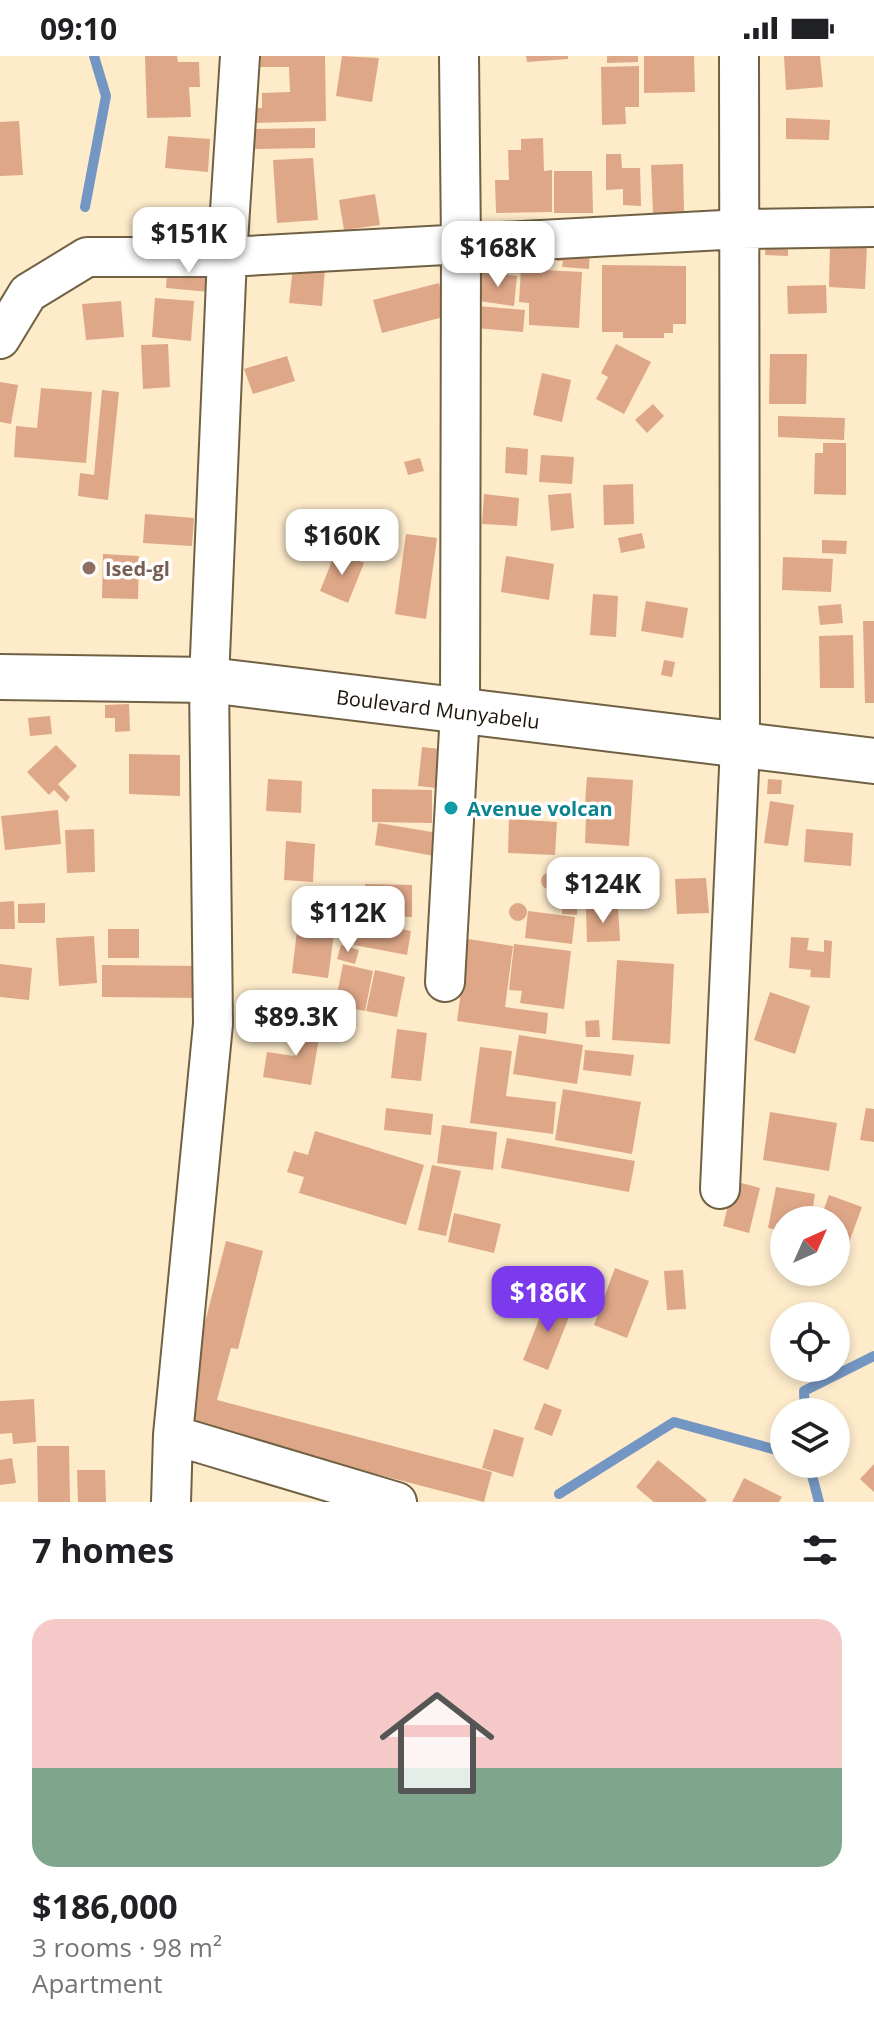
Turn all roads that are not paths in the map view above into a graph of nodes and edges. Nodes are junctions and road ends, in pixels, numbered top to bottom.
1 (240, 56) edge
2 (459, 56) edge
3 (739, 56) edge
4 (874, 227) edge
5 (741, 229) junction
6 (461, 244) junction
7 (227, 257) junction
8 (0, 339) edge
9 (0, 677) edge
10 (209, 680) junction
11 (460, 712) junction
12 (740, 746) junction
13 (874, 761) edge
14 (445, 982) dead end
15 (720, 1189) dead end
16 (173, 1435) junction
17 (171, 1502) edge
18 (397, 1502) edge

1 - 7 street
2 - 6 street
3 - 5 street
4 - 5 street
5 - 6 street
5 - 12 street
6 - 7 street
6 - 11 street
7 - 8 street
7 - 10 street
9 - 10 street, Boulevard Munyabelu
10 - 11 street, Boulevard Munyabelu
10 - 16 street
11 - 12 street, Boulevard Munyabelu
11 - 14 street
12 - 13 street, Boulevard Munyabelu
12 - 15 street
16 - 17 street
16 - 18 street

